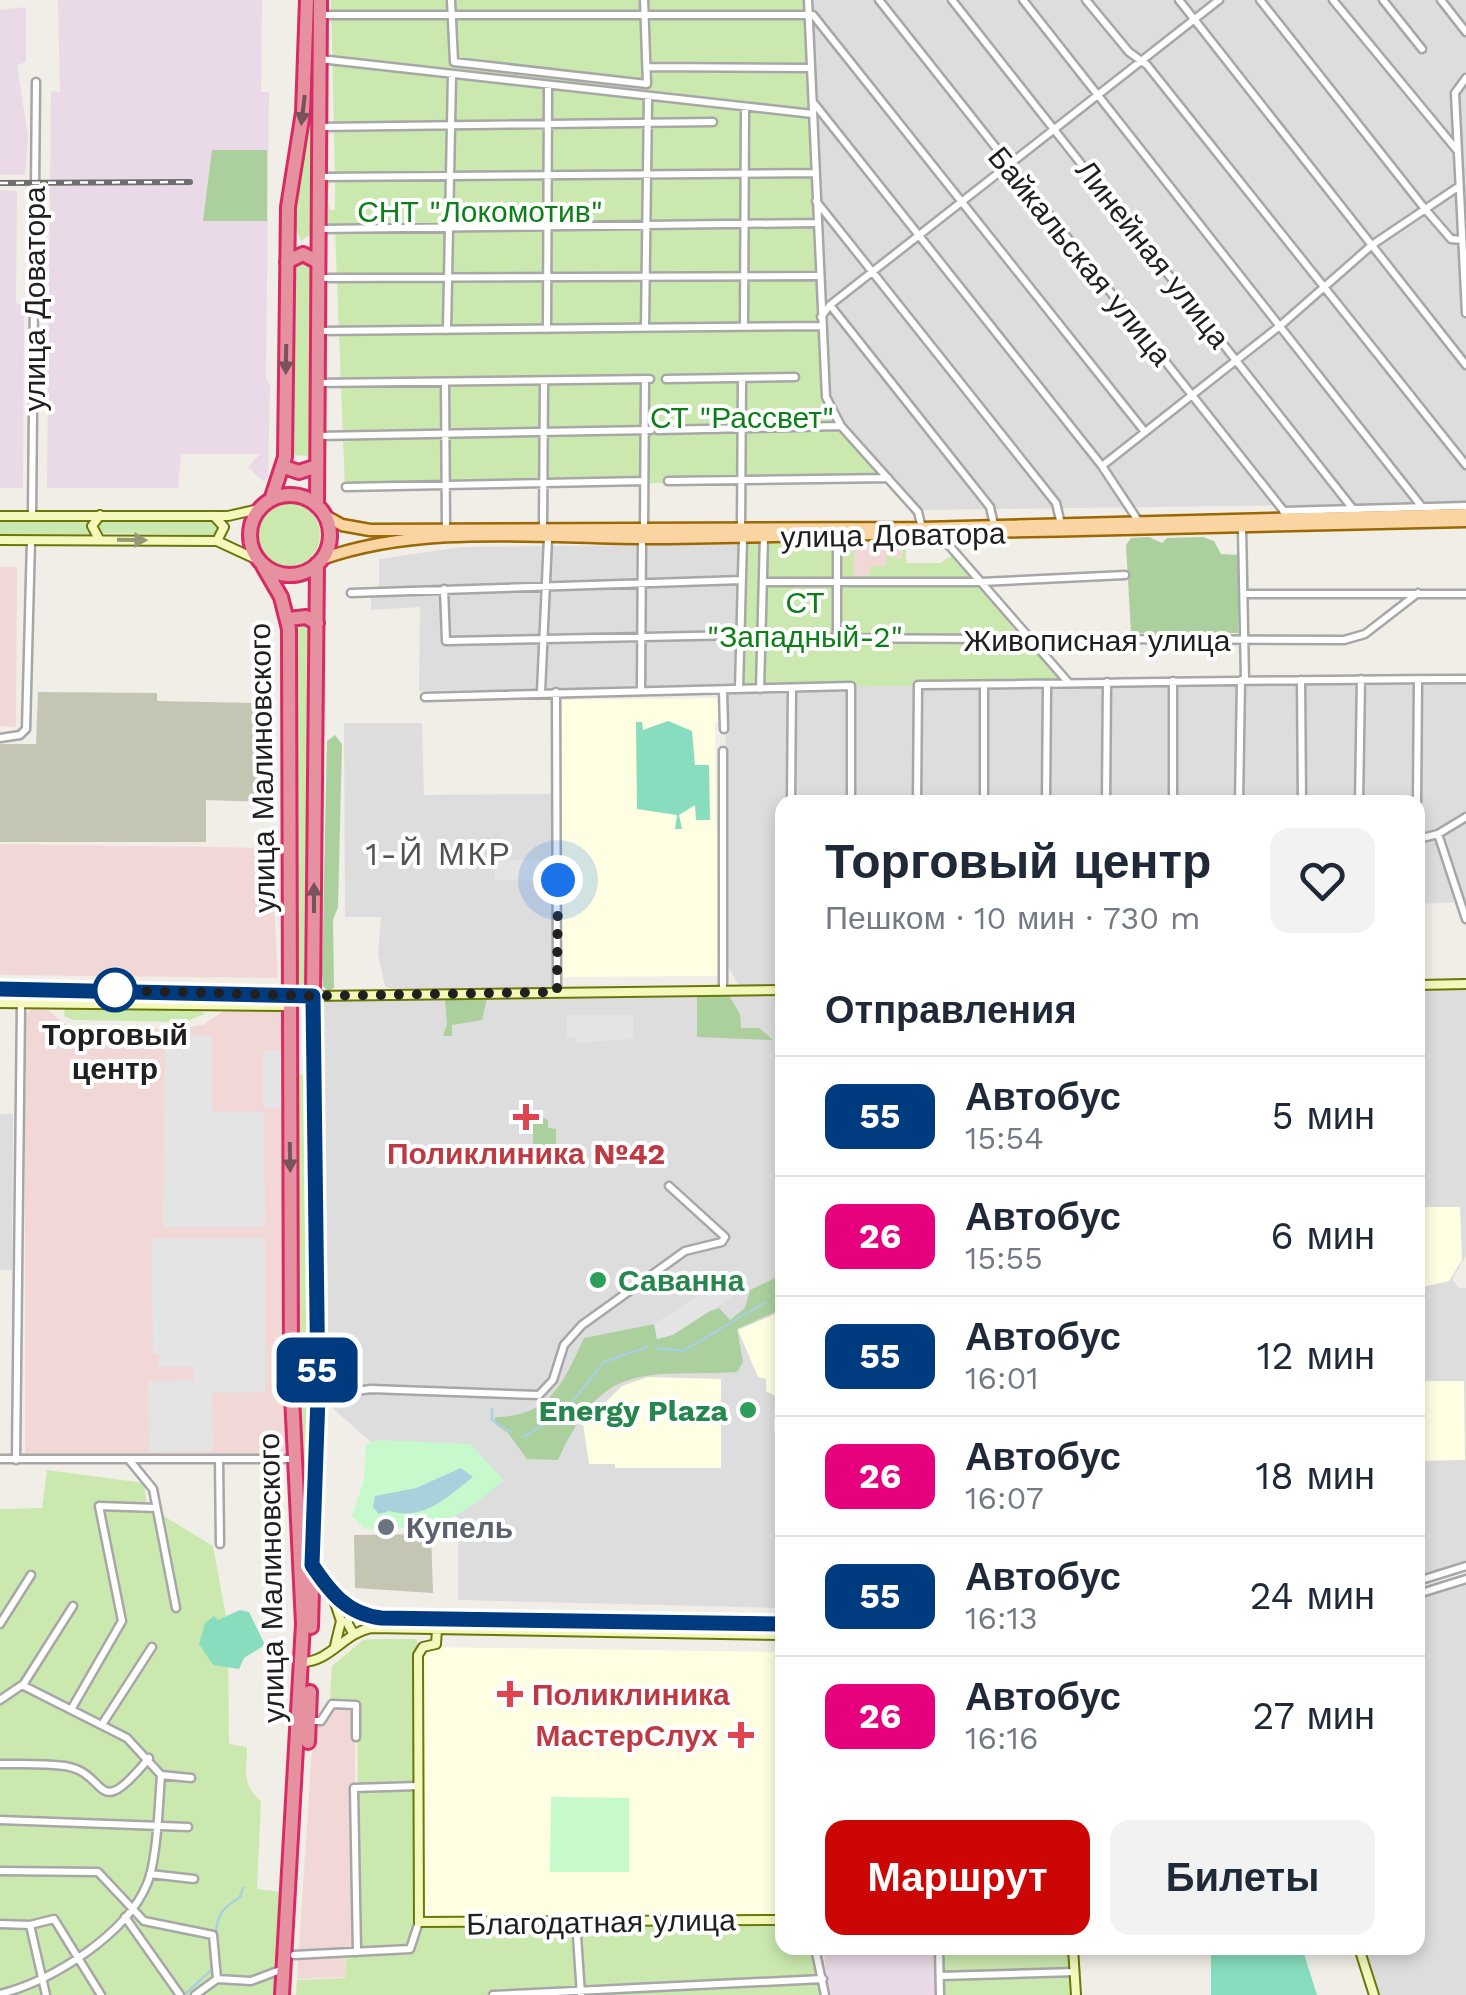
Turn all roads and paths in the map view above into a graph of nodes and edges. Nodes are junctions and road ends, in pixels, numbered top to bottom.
1 (307, 0) edge
2 (320, 0) edge
3 (451, 0) edge
4 (644, 0) edge
5 (808, 0) edge
6 (879, 0) edge
7 (952, 0) edge
8 (1023, 0) edge
9 (1086, 0) edge
10 (1180, 0) edge
11 (1219, 0) edge
12 (1260, 0) edge
13 (1333, 0) edge
14 (1383, 0) edge
15 (1441, 0) edge
16 (452, 12) junction
17 (810, 13) junction
18 (645, 14) junction
19 (320, 15) junction
20 (1194, 18) junction
21 (1466, 32) edge
22 (1422, 48) dead end
23 (320, 59) junction
24 (1142, 60) junction
25 (649, 67) junction
26 (811, 68) junction
27 (452, 75) junction
28 (1466, 78) edge
29 (36, 82) dead end
30 (548, 86) junction
31 (1098, 96) junction
32 (648, 97) junction
33 (813, 102) junction
34 (745, 107) junction
35 (813, 114) junction
36 (646, 122) junction
37 (713, 122) dead end
38 (548, 123) junction
39 (449, 125) junction
40 (319, 127) junction
41 (1056, 130) junction
42 (1456, 150) junction
43 (1009, 167) junction
44 (745, 172) junction
45 (647, 173) junction
46 (814, 173) junction
47 (548, 176) junction
48 (318, 177) junction
49 (449, 177) junction
50 (1458, 187) junction
51 (815, 199) junction
52 (966, 202) junction
53 (1425, 209) junction
54 (745, 224) junction
55 (816, 224) junction
56 (646, 226) junction
57 (547, 227) junction
58 (448, 228) junction
59 (318, 234) junction
60 (921, 236) junction
61 (287, 238) junction
62 (1462, 240) junction
63 (1372, 245) junction
64 (286, 262) junction
65 (318, 262) junction
66 (876, 272) junction
67 (744, 275) junction
68 (645, 276) junction
69 (817, 276) junction
70 (547, 277) junction
71 (318, 278) junction
72 (447, 279) junction
73 (1325, 286) junction
74 (819, 302) junction
75 (830, 305) junction
76 (1466, 313) edge
77 (821, 322) junction
78 (1281, 325) junction
79 (744, 326) junction
80 (645, 327) junction
81 (546, 329) junction
82 (447, 330) junction
83 (318, 331) junction
84 (1237, 360) junction
85 (1466, 365) edge
86 (794, 377) dead end
87 (742, 378) junction
88 (666, 379) dead end
89 (544, 380) junction
90 (446, 382) junction
91 (318, 383) junction
92 (1192, 395) junction
93 (841, 426) junction
94 (742, 429) junction
95 (651, 430) junction
96 (1146, 432) junction
97 (544, 434) junction
98 (318, 436) junction
99 (445, 436) junction
100 (1466, 465) edge
101 (317, 466) junction
102 (1102, 466) junction
103 (284, 467) junction
104 (889, 478) junction
105 (742, 480) junction
106 (644, 481) junction
107 (668, 481) dead end
108 (545, 483) junction
109 (445, 486) junction
110 (346, 487) dead end
111 (265, 505) junction
112 (1466, 506) edge
113 (1353, 508) junction
114 (1422, 508) junction
115 (320, 510) junction
116 (100, 515) junction
117 (1284, 515) junction
118 (0, 516) edge
119 (32, 516) junction
120 (214, 516) junction
121 (1466, 518) edge
122 (1139, 523) junction
123 (1061, 525) junction
124 (994, 526) junction
125 (922, 528) junction
126 (1242, 528) junction
127 (362, 530) junction
128 (446, 530) junction
129 (742, 532) junction
130 (546, 534) junction
131 (643, 534) junction
132 (940, 535) junction
133 (764, 536) junction
134 (837, 536) junction
135 (0, 540) edge
136 (31, 540) junction
137 (100, 540) junction
138 (217, 541) junction
139 (357, 549) junction
140 (320, 562) junction
141 (261, 563) junction
142 (1125, 576) dead end
143 (742, 580) junction
144 (837, 580) junction
145 (642, 582) junction
146 (764, 582) junction
147 (980, 582) junction
148 (546, 584) junction
149 (444, 589) junction
150 (351, 593) dead end
151 (1418, 593) junction
152 (1244, 594) junction
153 (1466, 594) edge
154 (288, 619) junction
155 (317, 623) junction
156 (741, 635) junction
157 (642, 636) junction
158 (544, 637) junction
159 (761, 638) junction
160 (838, 639) junction
161 (1034, 640) junction
162 (1245, 641) junction
163 (1361, 679) junction
164 (1243, 680) junction
165 (1301, 680) junction
166 (1418, 680) junction
167 (1466, 680) edge
168 (1173, 681) junction
169 (1068, 682) junction
170 (1107, 682) junction
171 (984, 686) junction
172 (792, 688) junction
173 (1046, 688) junction
174 (760, 689) junction
175 (641, 690) junction
176 (723, 690) junction
177 (740, 690) junction
178 (541, 692) junction
179 (556, 692) junction
180 (424, 697) dead end
181 (724, 729) dead end
182 (0, 738) edge
183 (723, 751) dead end
184 (791, 795) edge
185 (850, 795) edge
186 (918, 795) edge
187 (984, 795) edge
188 (1046, 795) edge
189 (1106, 795) edge
190 (1173, 795) edge
191 (1240, 795) edge
192 (1302, 795) edge
193 (1360, 795) edge
194 (1418, 795) edge
195 (1466, 816) edge
196 (1438, 834) junction
197 (1425, 837) edge
198 (1466, 919) edge
199 (1425, 984) edge
200 (1466, 984) edge
201 (4, 989) edge
202 (21, 989) junction
203 (32, 989) junction
204 (723, 990) junction
205 (775, 990) edge
206 (271, 992) junction
207 (557, 992) junction
208 (313, 996) junction
209 (288, 999) junction
210 (4, 1003) edge
211 (21, 1003) junction
212 (32, 1003) junction
213 (271, 1006) junction
214 (289, 1060) junction
215 (314, 1060) junction
216 (314, 1075) junction
217 (289, 1076) junction
218 (668, 1186) dead end
219 (318, 1396) junction
220 (296, 1458) junction
221 (220, 1459) junction
222 (0, 1460) edge
223 (16, 1460) junction
224 (129, 1460) junction
225 (156, 1508) junction
226 (220, 1544) dead end
227 (312, 1565) junction
228 (1466, 1566) edge
229 (31, 1575) dead end
230 (1466, 1579) edge
231 (1425, 1580) edge
232 (1425, 1592) edge
233 (331, 1593) junction
234 (74, 1606) dead end
235 (176, 1608) dead end
236 (354, 1611) junction
237 (504, 1620) junction
238 (520, 1620) junction
239 (0, 1624) edge
240 (775, 1624) edge
241 (437, 1630) junction
242 (503, 1631) junction
243 (520, 1632) junction
244 (352, 1633) junction
245 (775, 1635) edge
246 (152, 1647) dead end
247 (334, 1648) junction
248 (307, 1662) junction
249 (22, 1685) junction
250 (0, 1700) edge
251 (72, 1708) junction
252 (309, 1721) junction
253 (103, 1723) junction
254 (356, 1736) dead end
255 (149, 1758) junction
256 (0, 1764) edge
257 (161, 1775) junction
258 (191, 1778) dead end
259 (418, 1786) junction
260 (0, 1820) edge
261 (154, 1824) junction
262 (188, 1827) dead end
263 (0, 1872) edge
264 (150, 1874) junction
265 (194, 1879) dead end
266 (133, 1908) junction
267 (126, 1917) junction
268 (775, 1920) edge
269 (576, 1921) junction
270 (419, 1922) junction
271 (0, 1924) edge
272 (30, 1925) junction
273 (357, 1952) junction
274 (817, 1955) edge
275 (940, 1955) edge
276 (1074, 1955) edge
277 (1360, 1955) edge
278 (294, 1956) junction
279 (79, 1958) junction
280 (284, 1968) junction
281 (1075, 1972) junction
282 (940, 1976) junction
283 (824, 1979) junction
284 (42, 1980) junction
285 (217, 1980) junction
286 (747, 1982) junction
287 (580, 1991) edge
288 (0, 1994) edge
289 (46, 1995) edge
290 (101, 1995) edge
291 (180, 1995) edge
292 (195, 1995) edge
293 (282, 1995) edge
294 (291, 1995) edge
295 (494, 1995) edge
296 (747, 1995) edge
297 (824, 1995) edge
298 (940, 1995) edge
299 (1076, 1995) edge
300 (1374, 1995) edge

1 -> 61 highway
2 - 19 highway
3 - 16 street
4 - 18 street
5 - 17 street
6 - 43 street, Байкальская улица
7 - 41 street, Линейная улица
8 - 31 street
9 - 24 street
10 - 20 street
11 - 20 street
12 - 53 street
13 - 42 street
14 - 22 street
15 - 21 street
16 - 18 street
16 - 19 street
16 - 25 street
17 - 18 street
17 - 26 street
17 - 52 street
18 - 25 street
19 - 23 highway
20 - 24 street
20 - 63 street
23 - 27 street
23 - 40 highway
24 - 31 street
24 - 73 street
25 - 26 street
26 - 33 street
27 - 30 street
27 - 39 street
28 - 42 street
29 - 119 street, улица Доватора
30 - 32 street
30 - 38 street
31 - 41 street
31 - 78 street
32 - 34 street
32 - 36 street
33 - 35 street
33 - 60 street
34 - 35 street
34 - 44 street
35 - 46 street
36 - 37 street
36 - 38 street
36 - 45 street
38 - 39 street
38 - 47 street
39 - 40 street
39 - 49 street
40 - 48 highway
41 - 43 street
41 - 84 street, Линейная улица
42 - 50 street
43 - 52 street
43 - 92 street, Байкальская улица
44 - 45 street
44 - 46 street
44 - 54 street
45 - 47 street
45 - 56 street
46 - 51 street
47 - 49 street
47 - 57 street
48 - 49 street
48 - 59 highway
49 - 58 street
50 - 53 street
50 - 62 street
51 - 55 street
51 - 66 street
52 - 60 street
52 - 96 street
53 - 62 street
53 - 63 street
54 - 55 street
54 - 56 street
54 - 67 street
55 - 69 street
56 - 57 street
56 - 68 street
57 - 58 street
57 - 70 street
58 - 59 street
58 - 72 street
59 - 61 highway
59 - 65 highway
60 - 66 street
60 - 102 street
61 - 64 highway
62 - 76 street
63 - 73 street
63 - 85 street
64 - 65 highway
64 -> 103 highway
65 - 71 highway
66 - 75 street
66 - 123 street
67 - 68 street
67 - 69 street
67 - 79 street
68 - 70 street
68 - 80 street
69 - 74 street
70 - 72 street
70 - 81 street
71 - 72 street
71 - 83 highway
72 - 82 street
73 - 78 street
73 - 100 street
74 - 75 street
74 - 77 street
75 - 77 street
75 - 124 street
77 - 79 street
77 - 93 street
78 - 84 street
78 - 114 street
79 - 80 street
80 - 81 street
81 - 82 street
82 - 83 street
83 - 91 highway
84 - 92 street
84 - 113 street, Линейная улица
86 - 87 street
87 - 88 street
87 - 94 street
89 - 90 street
89 - 95 street
89 - 97 street
90 - 91 street
90 - 99 street
91 - 98 highway
92 - 96 street
92 - 117 street, Байкальская улица
93 - 94 street
93 - 104 street
94 - 95 street
94 - 105 street
95 - 97 street
95 - 106 street
96 - 102 street
97 - 99 street
97 - 108 street
98 - 99 street
98 - 101 highway
99 - 109 street
101 - 103 highway
101 - 115 highway
102 - 122 street
103 - 111 highway
104 - 105 street
104 - 125 street
105 - 107 street
105 - 129 street
106 - 108 street
106 - 131 street
108 - 109 street
108 - 130 street
109 - 110 street
109 - 128 street
111 - 115 highway
111 - 120 street
111 - 141 highway
112 - 114 street, улица Доватора
113 - 114 street, улица Доватора
113 - 117 street, улица Доватора
115 - 127 main road, улица Доватора
115 - 140 highway
116 - 119 street
116 - 120 street
116 - 137 street
117 - 121 main road, улица Доватора
117 - 122 main road, улица Доватора
118 - 119 street
120 - 138 street
121 - 126 main road, улица Доватора
122 - 123 main road, улица Доватора
123 - 124 main road, улица Доватора
124 - 125 main road, улица Доватора
125 - 129 main road, улица Доватора
126 - 132 main road, улица Доватора
126 - 152 street
127 - 128 main road, улица Доватора
127 - 139 main road
128 - 130 main road, улица Доватора
129 - 131 main road, улица Доватора
129 - 133 main road, улица Доватора
129 - 143 street
130 - 131 main road, улица Доватора
130 - 139 main road, улица Доватора
130 - 148 street
131 - 145 street
132 - 134 main road, улица Доватора
132 - 147 street
133 - 134 main road, улица Доватора
133 - 146 street
134 - 144 street
135 - 136 street
136 - 137 street
136 - 182 street
137 -> 138 street
138 - 141 street
139 - 140 main road, улица Доватора
140 - 141 highway
140 - 155 highway, улица Малиновского
141 - 154 highway, улица Малиновского
142 - 147 street
143 - 145 street
143 - 156 street
144 - 146 street
144 - 147 street
144 - 160 street
145 - 148 street
145 - 157 street
146 - 159 street
147 - 161 street
148 - 149 street
148 - 158 street
149 - 150 street
149 - 158 street
151 - 152 street
151 - 153 street
151 - 162 street, Живописная улица
152 - 162 street
154 - 155 highway
154 - 209 highway, улица Малиновского
208 -> 155 highway, улица Малиновского
156 - 157 street
156 - 177 street
157 - 158 street
157 - 175 street
158 - 178 street
159 - 160 street, Живописная улица
159 - 174 street
160 - 161 street, Живописная улица
161 - 162 street, Живописная улица
161 - 169 street
162 - 164 street
163 - 165 street
163 - 166 street
163 - 193 street
164 - 165 street
164 - 168 street
164 - 191 street
165 - 192 street
166 - 167 street
166 - 194 street
168 - 170 street
168 - 190 street
169 - 170 street
169 - 173 street
170 - 189 street
171 - 173 street
171 - 186 street
171 - 187 street
172 - 174 street
172 - 184 street
172 - 185 street
173 - 188 street
174 - 177 street
175 - 176 street
175 - 179 street
176 - 177 street
176 - 181 street
178 - 179 street
178 - 180 street
179 - 207 street
183 - 204 street
195 - 196 street
196 - 197 street
196 - 198 street
199 - 200 street
201 - 202 street
201 - 210 street
202 - 203 street
202 - 211 street
203 - 206 street
203 - 212 street
204 - 205 street
204 - 207 street
206 - 209 street
206 - 213 street
207 - 208 street
208 - 209 street
208 - 215 highway, улица Малиновского
209 - 213 street
209 - 214 highway, улица Малиновского
210 - 211 street
211 - 212 street
211 - 223 street
212 - 213 street
214 - 215 highway
214 - 217 highway, улица Малиновского
215 - 216 highway, улица Малиновского
216 - 217 highway
216 - 219 highway, улица Малиновского
217 -> 220 highway, улица Малиновского
218 - 219 street
219 - 227 highway, улица Малиновского
220 - 221 street
220 - 248 highway, улица Малиновского
221 - 224 street
221 - 226 street
222 - 223 street
223 - 224 street
224 - 225 street
225 - 235 street
225 - 251 street
227 - 233 street
227 - 248 highway, улица Малиновского
228 - 231 street
229 - 239 street
230 - 232 street
233 - 236 street
233 - 247 street
234 - 249 street
236 - 237 street
236 - 244 street
237 - 238 street
237 - 242 street
238 - 240 street
238 - 243 street
241 - 242 street
241 - 244 street
241 - 259 street
242 - 243 street
243 - 245 street
244 - 247 street
246 - 253 street
247 - 248 street
248 - 252 highway, улица Малиновского
248 - 280 highway, улица Малиновского
249 - 250 street
249 - 251 street
251 - 253 street
252 - 254 street
252 - 278 highway, улица Малиновского
253 - 255 street
255 - 256 street
255 - 257 street
257 - 258 street
257 - 261 street
259 - 270 street
259 - 273 street
260 - 261 street
261 - 262 street
261 - 264 street
263 - 266 street
264 - 265 street
264 - 266 street
266 - 267 street
266 - 285 street
267 - 279 street
267 - 291 street
268 - 269 street, Благодатная улица
269 - 270 street, Благодатная улица
269 - 287 street
270 - 273 street
271 - 272 street
272 - 279 street
272 - 284 street
273 - 278 street
274 - 283 street
275 - 282 street
276 - 281 street
277 - 300 street
278 - 294 highway, улица Малиновского
279 - 284 street
279 - 290 street
280 - 285 street
280 - 293 highway, улица Малиновского
281 - 282 street
281 - 299 street
282 - 298 street
283 - 286 street
283 - 297 street
284 - 288 street
284 - 289 street
285 - 292 street
286 - 287 street
286 - 296 street
287 - 295 street

